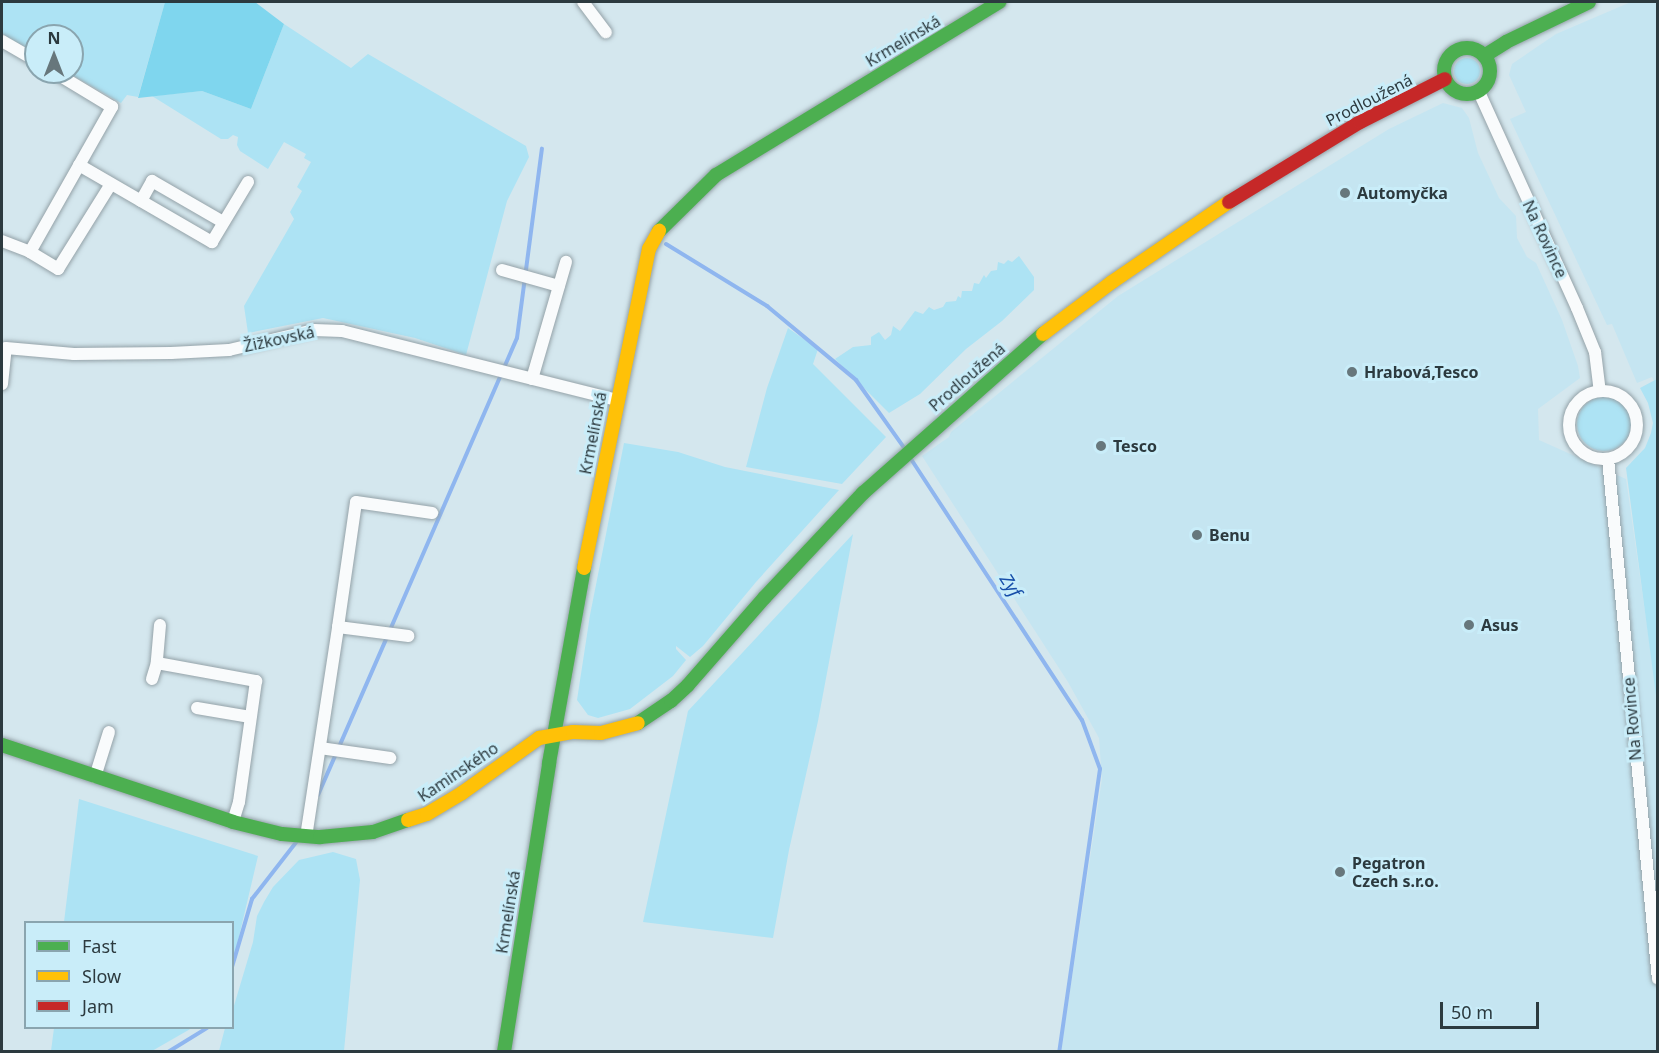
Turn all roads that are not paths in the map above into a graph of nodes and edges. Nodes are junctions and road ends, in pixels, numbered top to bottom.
1 (584, 2) edge
2 (999, 2) edge
3 (1588, 2) edge
4 (606, 32) dead end
5 (2, 41) edge
6 (24, 55) edge
7 (1484, 56) junction
8 (1445, 79) junction
9 (74, 84) edge
10 (1479, 92) junction
11 (79, 165) junction
12 (248, 182) dead end
13 (111, 184) junction
14 (141, 201) junction
15 (223, 222) junction
16 (2, 241) edge
17 (30, 252) junction
18 (566, 262) dead end
19 (502, 270) dead end
20 (559, 286) junction
21 (532, 379) junction
22 (2, 384) edge
23 (1599, 390) junction
24 (616, 400) junction
25 (1608, 459) junction
26 (432, 513) dead end
27 (160, 625) dead end
28 (338, 627) junction
29 (408, 636) dead end
30 (157, 663) junction
31 (152, 679) dead end
32 (197, 708) dead end
33 (250, 717) junction
34 (109, 732) dead end
35 (554, 735) junction
36 (2, 745) edge
37 (320, 748) junction
38 (390, 758) dead end
39 (95, 777) junction
40 (233, 822) junction
41 (306, 837) junction
42 (1658, 979) edge
43 (504, 1052) edge

1 - 4 street
2 - 24 main road, Krmelínská
3 - 7 main road
5 - 6 street
7 - 8 main road
7 - 10 main road
8 - 10 main road
8 - 35 main road, Prodloužená
9 - 11 street
10 - 23 street, Na Rovince
11 - 13 street
11 - 17 street
12 - 15 street
13 - 14 street
13 - 17 street
14 - 15 street
14 - 15 street
16 - 17 street
18 - 20 street
19 - 20 street
20 - 21 street
21 - 22 street, Žižkovská
21 - 24 street, Žižkovská
23 - 25 street
23 - 25 street
24 - 35 main road, Krmelínská
25 - 42 street, Na Rovince
26 - 28 street
27 - 30 street
28 - 29 street
28 - 37 street
30 - 31 street
30 - 33 street
32 - 33 street
33 - 40 street
34 - 39 street
35 - 41 main road, Kaminského
35 - 43 main road, Krmelínská
36 - 39 main road, Kaminského
37 - 38 street
37 - 41 street
39 - 40 main road, Kaminského
40 - 41 main road, Kaminského

